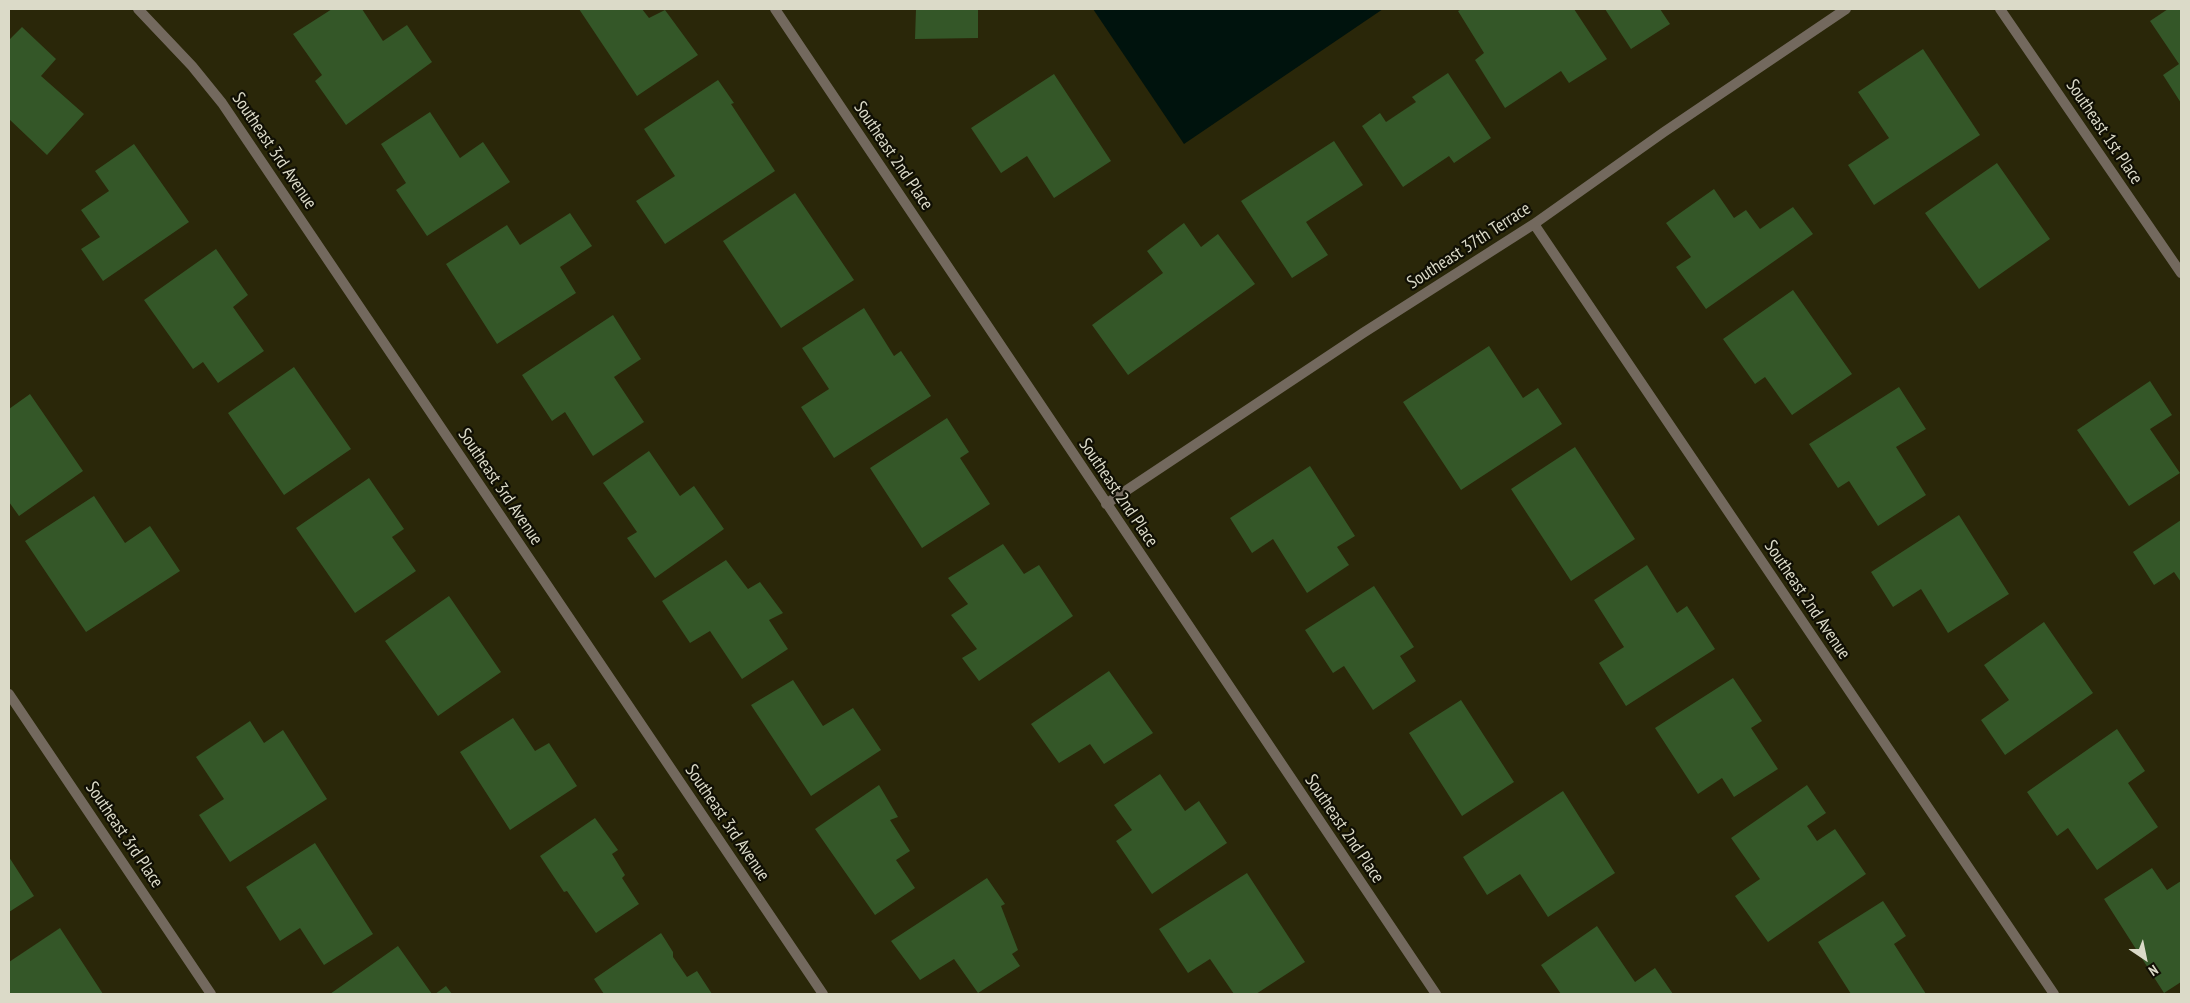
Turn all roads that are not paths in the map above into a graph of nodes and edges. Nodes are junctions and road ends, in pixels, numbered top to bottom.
1 (138, 9) edge
2 (775, 9) edge
3 (1846, 9) edge
4 (2000, 9) edge
5 (1534, 224) junction
6 (2181, 273) edge
7 (1106, 504) junction
8 (9, 694) edge
9 (211, 994) edge
10 (823, 994) edge
11 (1436, 994) edge
12 (2054, 994) edge

1 - 10 street, Southeast 3rd Avenue
2 - 7 street, Southeast 2nd Place
3 - 5 street, Southeast 37th Terrace
4 - 6 street, Southeast 1st Place
5 - 7 street, Southeast 37th Terrace
5 - 12 street, Southeast 2nd Avenue
7 - 11 street, Southeast 2nd Place
8 - 9 street, Southeast 3rd Place

